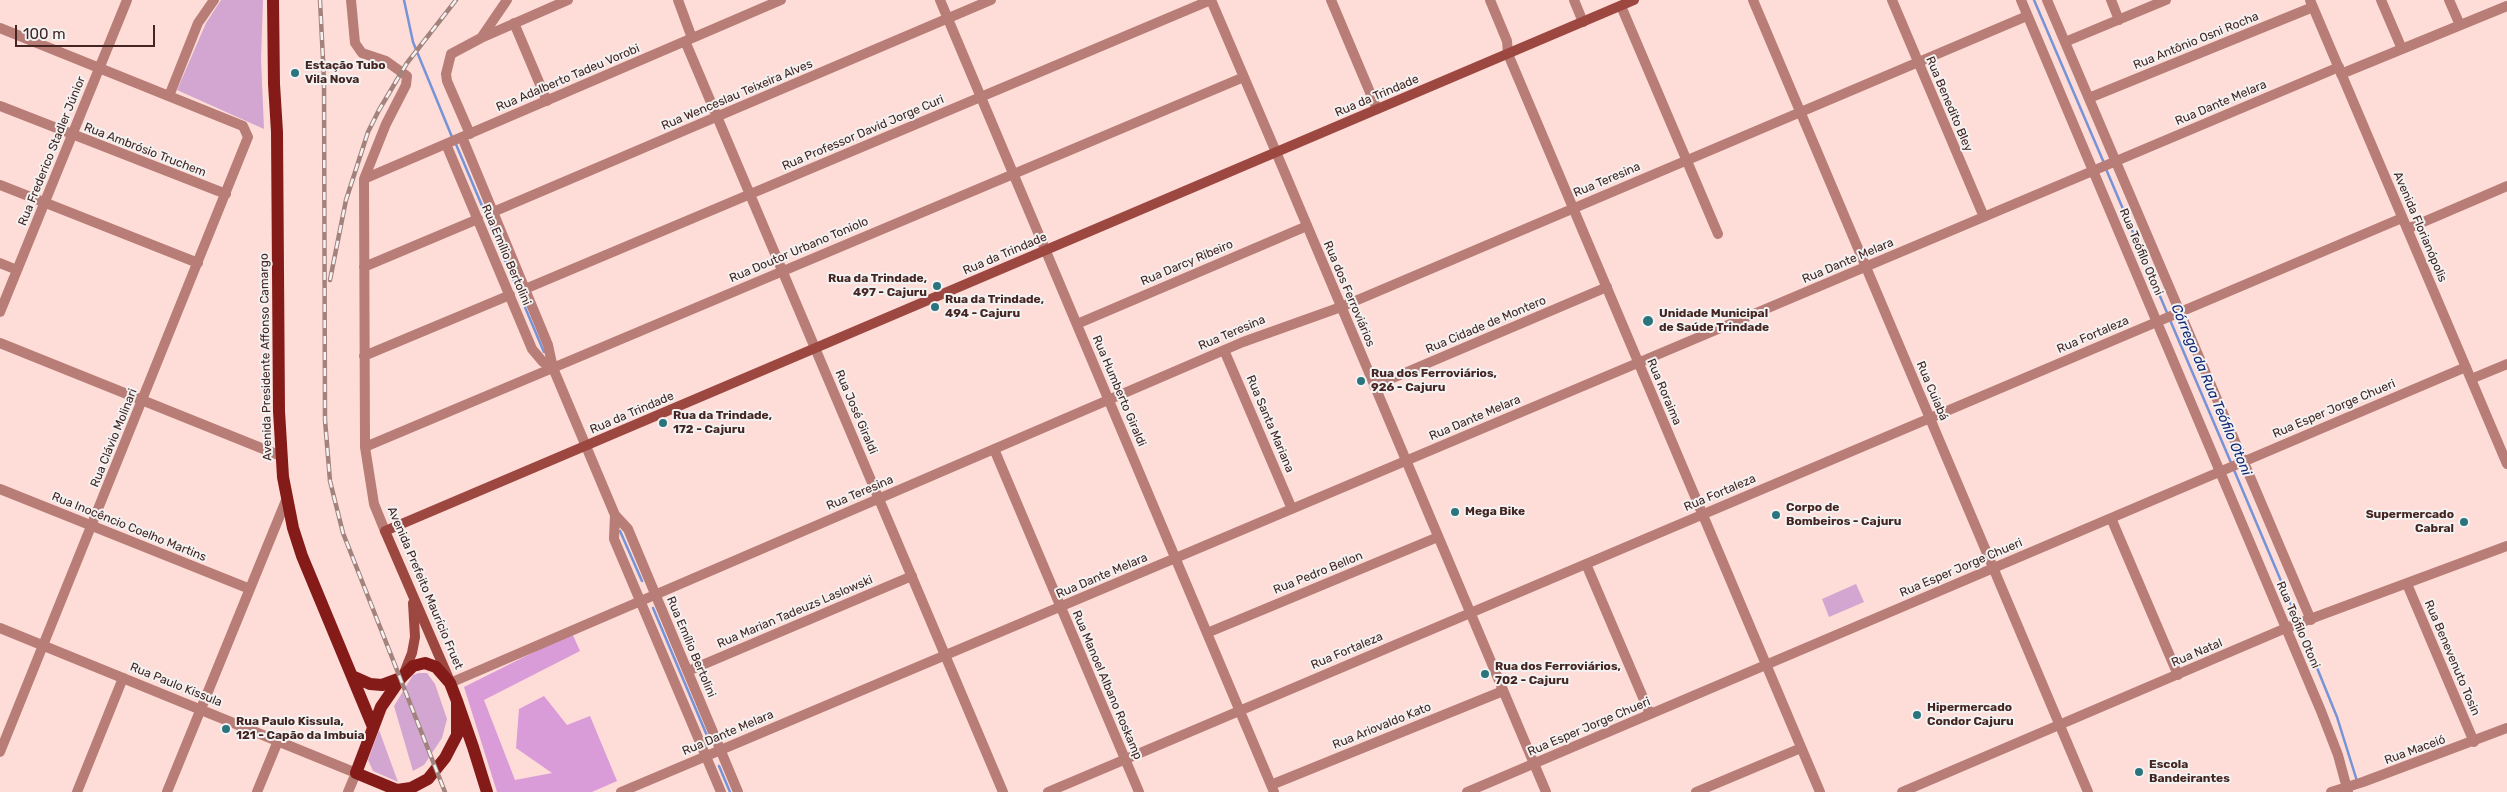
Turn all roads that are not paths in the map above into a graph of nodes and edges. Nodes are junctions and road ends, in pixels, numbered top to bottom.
1 (127, 0) edge
2 (214, 0) edge
3 (273, 0) edge
4 (351, 0) edge
5 (507, 0) edge
6 (568, 0) edge
7 (678, 0) edge
8 (781, 0) edge
9 (940, 0) edge
10 (991, 0) edge
11 (1211, 0) edge
12 (1331, 0) edge
13 (1490, 0) edge
14 (1574, 0) edge
15 (1634, 0) edge
16 (1753, 0) edge
17 (1892, 0) edge
18 (2021, 0) edge
19 (2047, 0) edge
20 (2111, 0) edge
21 (2166, 0) edge
22 (2381, 0) edge
23 (2449, 0) edge
24 (2311, 3) edge
25 (1621, 6) junction
26 (2507, 6) edge
27 (2027, 16) junction
28 (948, 18) junction
29 (2119, 20) junction
30 (1583, 22) junction
31 (514, 23) junction
32 (2460, 25) junction
33 (0, 28) edge
34 (481, 38) junction
35 (689, 40) junction
36 (2065, 42) junction
37 (2402, 49) junction
38 (1508, 54) junction
39 (1918, 62) junction
40 (99, 68) junction
41 (2340, 71) junction
42 (1244, 76) junction
43 (169, 96) junction
44 (981, 97) junction
45 (2089, 98) junction
46 (547, 101) junction
47 (0, 106) edge
48 (1377, 109) junction
49 (1800, 112) junction
50 (717, 117) junction
51 (72, 134) junction
52 (466, 136) junction
53 (446, 144) junction
54 (1276, 152) junction
55 (1686, 160) junction
56 (2116, 162) junction
57 (2093, 171) junction
58 (1014, 174) junction
59 (364, 179) junction
60 (0, 185) edge
61 (2507, 186) edge
62 (226, 194) junction
63 (750, 194) junction
64 (45, 203) junction
65 (1573, 208) junction
66 (493, 212) junction
67 (1984, 217) junction
68 (2402, 218) junction
69 (478, 219) junction
70 (1307, 226) junction
71 (2407, 229) junction
72 (1718, 234) dead end
73 (1046, 250) junction
74 (0, 263) edge
75 (198, 263) junction
76 (364, 267) junction
77 (1866, 267) junction
78 (17, 270) junction
79 (782, 271) junction
80 (1607, 288) junction
81 (525, 289) junction
82 (510, 295) junction
83 (1341, 307) junction
84 (0, 312) edge
85 (2180, 312) junction
86 (2157, 322) junction
87 (1077, 324) junction
88 (0, 343) edge
89 (815, 348) junction
90 (1224, 350) junction
91 (364, 356) junction
92 (1638, 363) junction
93 (2507, 364) edge
94 (2466, 367) junction
95 (553, 368) junction
96 (2471, 379) junction
97 (1374, 386) junction
98 (1109, 399) junction
99 (142, 400) junction
100 (1930, 418) junction
101 (586, 446) junction
102 (365, 447) junction
103 (994, 449) junction
104 (281, 456) junction
105 (1406, 461) junction
106 (2244, 461) junction
107 (2507, 464) edge
108 (2220, 471) junction
109 (0, 489) edge
110 (287, 498) junction
111 (879, 498) junction
112 (1292, 509) junction
113 (615, 514) junction
114 (1702, 514) junction
115 (2110, 518) junction
116 (92, 526) junction
117 (385, 531) junction
118 (1438, 537) junction
119 (2507, 546) edge
120 (1176, 558) junction
121 (1586, 564) junction
122 (1993, 568) junction
123 (912, 576) junction
124 (408, 582) junction
125 (2407, 584) junction
126 (250, 589) junction
127 (656, 594) junction
128 (640, 601) junction
129 (1060, 607) junction
130 (1470, 613) junction
131 (2311, 620) junction
132 (0, 628) edge
133 (2286, 628) junction
134 (1207, 633) junction
135 (43, 646) junction
136 (945, 655) junction
137 (1766, 665) junction
138 (688, 671) junction
139 (2178, 674) junction
140 (352, 676) junction
141 (123, 678) junction
142 (401, 678) junction
143 (450, 683) junction
144 (1503, 691) junction
145 (457, 701) junction
146 (200, 710) junction
147 (1240, 711) junction
148 (1650, 714) junction
149 (2060, 725) junction
150 (373, 728) junction
151 (2507, 728) edge
152 (278, 741) junction
153 (2474, 742) junction
154 (1801, 748) junction
155 (721, 750) junction
156 (0, 752) edge
157 (706, 756) junction
158 (1125, 759) junction
159 (1534, 764) junction
160 (356, 773) junction
161 (1273, 789) edge
162 (2347, 789) edge
163 (397, 791) edge
164 (77, 792) edge
165 (167, 792) edge
166 (258, 792) edge
167 (348, 792) edge
168 (487, 792) edge
169 (621, 792) edge
170 (721, 792) edge
171 (738, 792) edge
172 (1003, 792) edge
173 (1048, 792) edge
174 (1139, 792) edge
175 (1467, 792) edge
176 (1546, 792) edge
177 (1696, 792) edge
178 (1820, 792) edge
179 (1902, 792) edge
180 (2088, 792) edge
181 (2331, 792) edge

1 - 40 street, Rua Frederico Stadler Júnior
2 - 43 street
3 - 104 main road, Avenida Presidente Affonso Camargo
4 - 59 street
5 - 34 street
6 - 31 street
7 - 35 street, Rua José Giraldi
8 - 35 street, Rua Adalberto Tadeu Vorobi
9 - 28 street, Rua Humberto Giraldi
10 - 28 street, Rua Wenceslau Teixeira Alves
11 - 42 street, Rua dos Ferroviários
11 - 44 street, Rua Professor David Jorge Curi
12 - 48 street
13 - 38 street, Rua Roraima
14 - 30 street
15 - 25 main road, Rua da Trindade
16 - 49 street, Rua Cuiabá
17 - 39 street, Rua Benedito Bley
18 - 27 street, Rua Teófilo Otoni
19 - 36 street, Rua Teófilo Otoni
20 - 29 street
21 - 29 street
22 - 37 street
23 - 32 street
24 - 41 street, Avenida Florianópolis
24 - 45 street, Rua Antônio Osni Rocha
25 - 30 main road, Rua da Trindade
25 - 55 street
26 - 32 street, Rua Dante Melara
27 - 39 street, Rua Teresina
27 - 57 street, Rua Teófilo Otoni
28 - 44 street, Rua Humberto Giraldi
28 - 50 street, Rua Wenceslau Teixeira Alves
29 - 36 street
30 - 38 main road, Rua da Trindade
31 - 34 street
31 - 46 street
32 - 37 street, Rua Dante Melara
33 - 40 street
34 - 52 street, Rua Emílio Bertolini
35 - 46 street, Rua Adalberto Tadeu Vorobi
35 - 50 street, Rua José Giraldi
36 - 45 street, Rua Teófilo Otoni
37 - 41 street, Rua Dante Melara
38 - 48 main road, Rua da Trindade
38 - 65 street, Rua Roraima
39 - 49 street, Rua Teresina
39 - 67 street, Rua Benedito Bley
40 - 43 street
40 - 51 street, Rua Frederico Stadler Júnior
41 - 56 street, Rua Dante Melara
41 - 68 street, Avenida Florianópolis
42 - 54 street, Rua dos Ferroviários
42 - 58 street, Rua Doutor Urbano Toniolo
43 - 62 street, Rua Clávio Molinari
44 - 58 street, Rua Humberto Giraldi
44 - 63 street, Rua Professor David Jorge Curi
45 - 56 street, Rua Teófilo Otoni
46 - 52 street, Rua Adalberto Tadeu Vorobi
47 - 51 street, Rua Ambrósio Truchem
48 - 54 main road, Rua da Trindade
49 - 55 street, Rua Teresina
49 - 77 street, Rua Cuiabá
50 - 63 street, Rua José Giraldi
50 - 66 street, Rua Wenceslau Teixeira Alves
51 - 62 street, Rua Ambrósio Truchem
51 - 64 street, Rua Frederico Stadler Júnior
52 - 53 street, Rua Adalberto Tadeu Vorobi
52 - 66 street, Rua Emílio Bertolini
53 - 59 street, Rua Adalberto Tadeu Vorobi
53 - 69 street, Rua Emílio Bertolini
54 - 70 street, Rua dos Ferroviários
54 - 73 main road, Rua da Trindade
55 - 65 street, Rua Teresina
55 - 72 street
56 - 57 street, Rua Dante Melara
56 - 85 street, Rua Teófilo Otoni
57 - 67 street, Rua Dante Melara
57 - 86 street, Rua Teófilo Otoni
58 - 73 street, Rua Humberto Giraldi
58 - 79 street, Rua Doutor Urbano Toniolo
59 - 76 street, Avenida Prefeito Maurício Fruet
60 - 64 street
61 - 71 street
62 - 75 street, Rua Clávio Molinari
63 - 79 street, Rua José Giraldi
63 - 81 street, Rua Professor David Jorge Curi
64 - 75 street
64 - 78 street, Rua Frederico Stadler Júnior
65 - 80 street, Rua Roraima
65 - 83 street, Rua Teresina
66 - 81 street, Rua Emílio Bertolini
67 - 77 street, Rua Dante Melara
68 - 71 street, Avenida Florianópolis
68 - 85 street, Rua Fortaleza
69 - 76 street
69 - 82 street, Rua Emílio Bertolini
70 - 83 street, Rua dos Ferroviários
70 - 87 street, Rua Darcy Ribeiro
71 - 94 street, Avenida Florianópolis
73 - 87 street, Rua Humberto Giraldi
73 - 89 main road, Rua da Trindade
74 - 78 street
75 - 99 street, Rua Clávio Molinari
76 - 91 street, Avenida Prefeito Maurício Fruet
77 - 92 street, Rua Dante Melara
77 - 100 street, Rua Cuiabá
78 - 84 street, Rua Frederico Stadler Júnior
79 - 89 street, Rua José Giraldi
79 - 95 street, Rua Doutor Urbano Toniolo
80 - 92 street, Rua Roraima
80 - 97 street, Rua Cidade de Montero
81 - 95 street, Rua Emílio Bertolini
82 - 91 street
82 - 95 street, Rua Emílio Bertolini
83 - 90 street, Rua Teresina
83 - 97 street, Rua dos Ferroviários
85 - 86 street, Rua Fortaleza
85 - 106 street, Rua Teófilo Otoni
86 - 100 street, Rua Fortaleza
86 - 108 street, Rua Teófilo Otoni
87 - 98 street, Rua Humberto Giraldi
88 - 99 street
89 - 101 main road, Rua da Trindade
89 - 111 street, Rua José Giraldi
90 - 98 street, Rua Teresina
90 - 112 street, Rua Santa Mariana
91 - 102 street, Avenida Prefeito Maurício Fruet
92 - 105 street, Rua Dante Melara
92 - 114 street, Rua Roraima
93 - 96 street
94 - 96 street, Avenida Florianópolis
94 - 106 street, Rua Esper Jorge Chueri
95 - 101 street, Rua Emílio Bertolini
95 - 102 street, Rua Doutor Urbano Toniolo
96 - 107 street, Avenida Florianópolis
97 - 105 street, Rua dos Ferroviários
98 - 103 street, Rua Teresina
98 - 120 street, Rua Humberto Giraldi
99 - 104 street
99 - 116 street, Rua Clávio Molinari
100 - 114 street, Rua Fortaleza
100 - 122 street, Rua Cuiabá
101 - 113 street, Rua Emílio Bertolini
101 - 117 main road, Rua da Trindade
102 - 117 street, Avenida Prefeito Maurício Fruet
103 - 111 street, Rua Teresina
103 - 129 street, Rua Manoel Albano Roskamp
104 - 110 main road, Avenida Presidente Affonso Camargo
105 - 112 street, Rua Dante Melara
105 - 118 street, Rua dos Ferroviários
106 - 108 street, Rua Esper Jorge Chueri
106 - 131 street, Rua Teófilo Otoni
108 - 115 street, Rua Esper Jorge Chueri
108 - 133 street, Rua Teófilo Otoni
109 - 116 street, Rua Inocêncio Coelho Martins
110 - 126 street
110 - 140 main road, Avenida Presidente Affonso Camargo
111 - 123 street, Rua José Giraldi
111 - 127 street, Rua Teresina
112 - 120 street, Rua Dante Melara
113 - 127 street, Rua Emílio Bertolini
113 - 128 street, Rua Emílio Bertolini
114 - 121 street, Rua Fortaleza
114 - 137 street, Rua Roraima
115 - 122 street, Rua Esper Jorge Chueri
115 - 139 street
116 - 126 street, Rua Inocêncio Coelho Martins
116 - 135 street, Rua Clávio Molinari
117 - 124 main road, Avenida Prefeito Maurício Fruet
118 - 130 street, Rua dos Ferroviários
118 - 134 street, Rua Pedro Bellon
119 - 125 street, Rua Natal
120 - 129 street, Rua Dante Melara
120 - 134 street, Rua Humberto Giraldi
121 - 130 street, Rua Fortaleza
121 - 148 street
122 - 137 street, Rua Esper Jorge Chueri
122 - 149 street, Rua Cuiabá
123 - 136 street, Rua José Giraldi
123 - 138 street, Rua Marian Tadeuzs Laslowski
124 - 142 main road
124 - 143 main road, Avenida Prefeito Maurício Fruet
125 - 131 street, Rua Natal
125 - 153 street, Rua Benevenuto Tosin
126 - 146 street
127 - 128 street, Rua Teresina
127 - 138 street, Rua Emílio Bertolini
128 - 143 street, Rua Teresina
128 - 157 street, Rua Emílio Bertolini
129 - 136 street, Rua Dante Melara
129 - 158 street, Rua Manoel Albano Roskamp
130 - 144 street, Rua dos Ferroviários
130 - 147 street, Rua Fortaleza
131 - 133 street, Rua Natal
132 - 135 street, Rua Paulo Kissula
133 - 139 street, Rua Natal
133 - 162 street, Rua Teófilo Otoni
134 - 147 street, Rua Humberto Giraldi
135 - 141 street, Rua Paulo Kissula
135 - 156 street, Rua Clávio Molinari
136 - 155 street, Rua Dante Melara
136 - 172 street, Rua José Giraldi
137 - 148 street, Rua Esper Jorge Chueri
137 - 154 street, Rua Roraima
138 - 155 street, Rua Emílio Bertolini
139 - 149 street, Rua Natal
140 - 142 main road
140 - 150 main road, Avenida Presidente Affonso Camargo
141 - 146 street, Rua Paulo Kissula
141 - 164 street
142 - 143 main road
142 - 150 main road
143 - 145 main road, Avenida Prefeito Maurício Fruet
144 - 159 street, Rua dos Ferroviários
144 - 161 street, Rua Ariovaldo Kato
145 - 163 main road, Rua Paulo Kissula
145 - 168 main road, Avenida Prefeito Maurício Fruet
146 - 152 street, Rua Paulo Kissula
146 - 165 street
147 - 158 street, Rua Fortaleza
147 - 161 street, Rua Humberto Giraldi
148 - 159 street, Rua Esper Jorge Chueri
149 - 179 street, Rua Natal
149 - 180 street, Rua Cuiabá
150 - 160 main road
151 - 153 street, Rua Maceió
152 - 160 street, Rua Paulo Kissula
152 - 166 street
153 - 162 street, Rua Maceió
154 - 177 street
154 - 178 street, Rua Roraima
155 - 157 street, Rua Dante Melara
155 - 171 street, Rua Emílio Bertolini
157 - 169 street, Rua Dante Melara
157 - 170 street, Rua Emílio Bertolini
158 - 173 street, Rua Fortaleza
158 - 174 street, Rua Manoel Albano Roskamp
159 - 175 street, Rua Esper Jorge Chueri
159 - 176 street, Rua dos Ferroviários
160 - 163 main road, Rua Paulo Kissula
160 - 167 street
162 - 181 street, Rua Maceió

